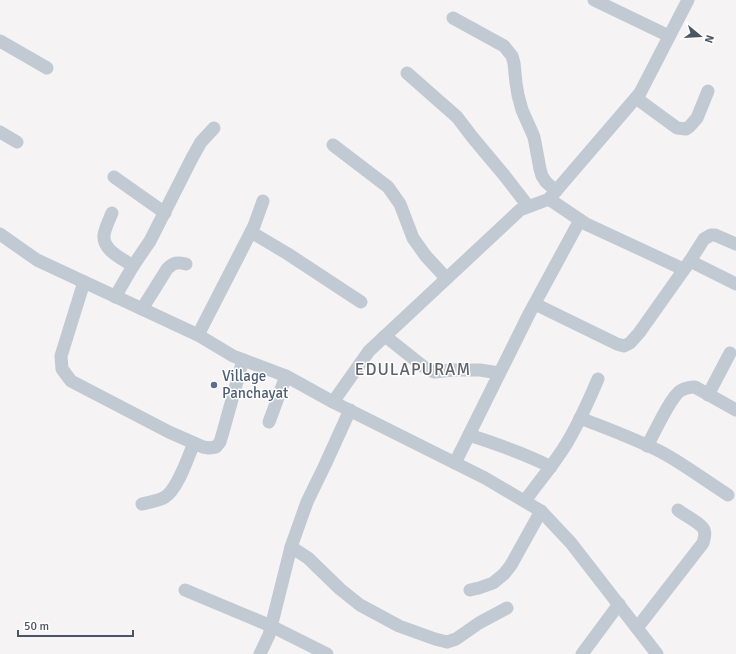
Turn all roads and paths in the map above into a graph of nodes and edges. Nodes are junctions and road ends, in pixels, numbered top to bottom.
1 (594, 0) edge
2 (688, 0) edge
3 (453, 18) dead end
4 (669, 36) junction
5 (0, 41) edge
6 (47, 68) dead end
7 (407, 73) dead end
8 (708, 91) dead end
9 (636, 98) junction
10 (214, 128) dead end
11 (0, 132) edge
12 (17, 142) dead end
13 (333, 145) dead end
14 (114, 177) dead end
15 (552, 195) junction
16 (263, 201) dead end
17 (528, 206) junction
18 (112, 213) dead end
19 (165, 213) junction
20 (580, 220) junction
21 (251, 232) junction
22 (0, 234) edge
23 (736, 244) edge
24 (186, 264) dead end
25 (687, 265) junction
26 (133, 266) junction
27 (446, 278) junction
28 (84, 282) junction
29 (736, 284) edge
30 (115, 297) junction
31 (361, 302) dead end
32 (535, 304) junction
33 (142, 309) junction
34 (198, 335) junction
35 (385, 336) junction
36 (730, 353) dead end
37 (243, 360) junction
38 (499, 374) junction
39 (286, 376) junction
40 (598, 379) dead end
41 (708, 395) junction
42 (333, 402) junction
43 (350, 410) junction
44 (736, 410) edge
45 (580, 418) junction
46 (269, 422) dead end
47 (469, 435) junction
48 (194, 443) junction
49 (647, 446) junction
50 (455, 463) junction
51 (551, 466) junction
52 (728, 495) dead end
53 (524, 501) junction
54 (142, 504) dead end
55 (678, 510) dead end
56 (541, 511) junction
57 (291, 547) junction
58 (185, 590) dead end
59 (470, 590) dead end
60 (619, 604) junction
61 (507, 608) dead end
62 (271, 626) junction
63 (637, 628) junction
64 (260, 654) edge
65 (327, 654) edge
66 (582, 654) edge
67 (657, 654) edge

1 - 4 street
2 - 4 street
3 - 15 street
4 - 9 street
5 - 6 street
7 - 17 street
8 - 9 street
9 - 15 street
10 - 19 street
11 - 12 street
13 - 27 street
14 - 19 street
15 - 17 street
15 - 20 street
16 - 21 street
17 - 27 street
18 - 26 street
19 - 26 street
20 - 25 street
20 - 32 street
21 - 31 street
21 - 34 street
22 - 28 street
23 - 25 street
24 - 33 street
25 - 29 street
25 - 32 street
26 - 30 street
27 - 35 street
28 - 30 street
28 - 48 street
30 - 33 street
32 - 38 street
33 - 34 street
34 - 37 street
35 - 38 street
35 - 42 street
36 - 41 street
37 - 39 street
37 - 48 street
38 - 47 street
39 - 42 street
39 - 46 street
40 - 45 street
41 - 44 street
41 - 49 street
42 - 43 street
43 - 50 street
43 - 57 street
45 - 49 street
45 - 51 street
47 - 50 street
47 - 51 street
48 - 54 street
49 - 52 street
50 - 53 street
51 - 53 street
53 - 56 street
55 - 63 street
56 - 59 street
56 - 60 street
57 - 61 street
57 - 62 street
58 - 62 street
60 - 63 street
60 - 66 street
62 - 64 street
62 - 65 street
63 - 67 street

